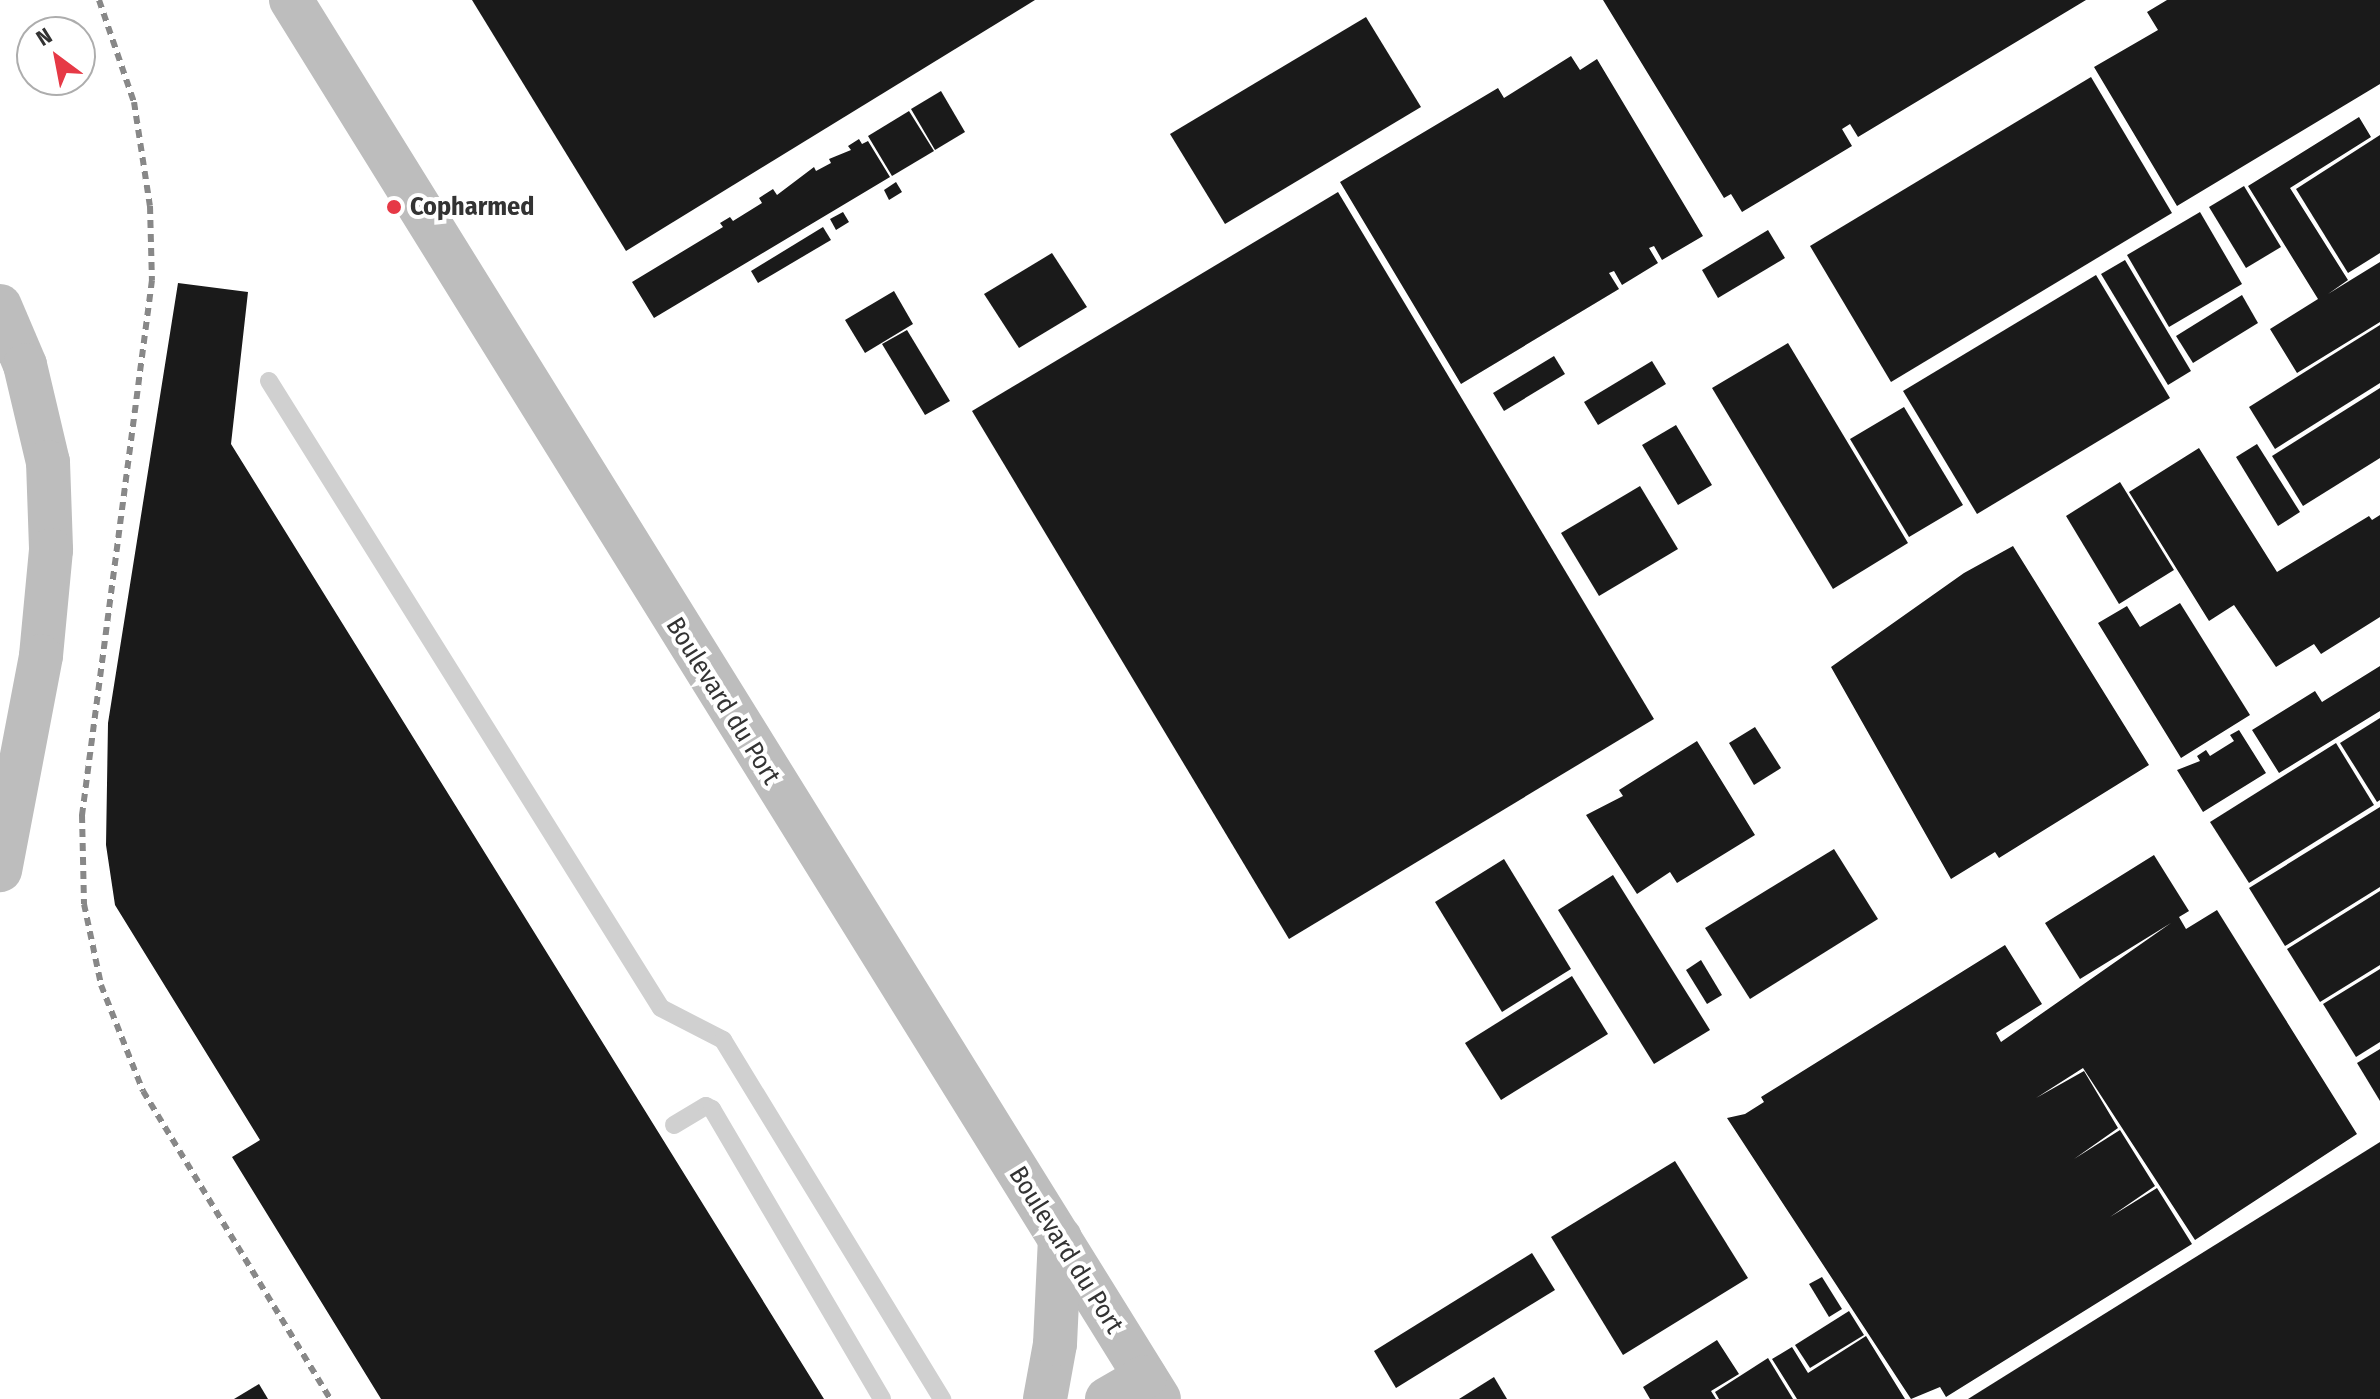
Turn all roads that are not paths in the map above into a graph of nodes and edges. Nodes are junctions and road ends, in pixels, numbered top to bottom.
1 (291, 0) edge
2 (0, 306) edge
3 (269, 381) dead end
4 (0, 870) edge
5 (674, 1125) dead end
6 (1060, 1238) junction
7 (1152, 1388) edge
8 (882, 1399) edge
9 (942, 1399) edge
10 (1045, 1399) edge
11 (1107, 1399) edge

1 - 6 main road, Boulevard du Port
2 - 4 main road
3 - 9 lane
5 - 8 lane
6 - 7 main road, Boulevard du Port
6 - 10 main road
7 - 11 main road

